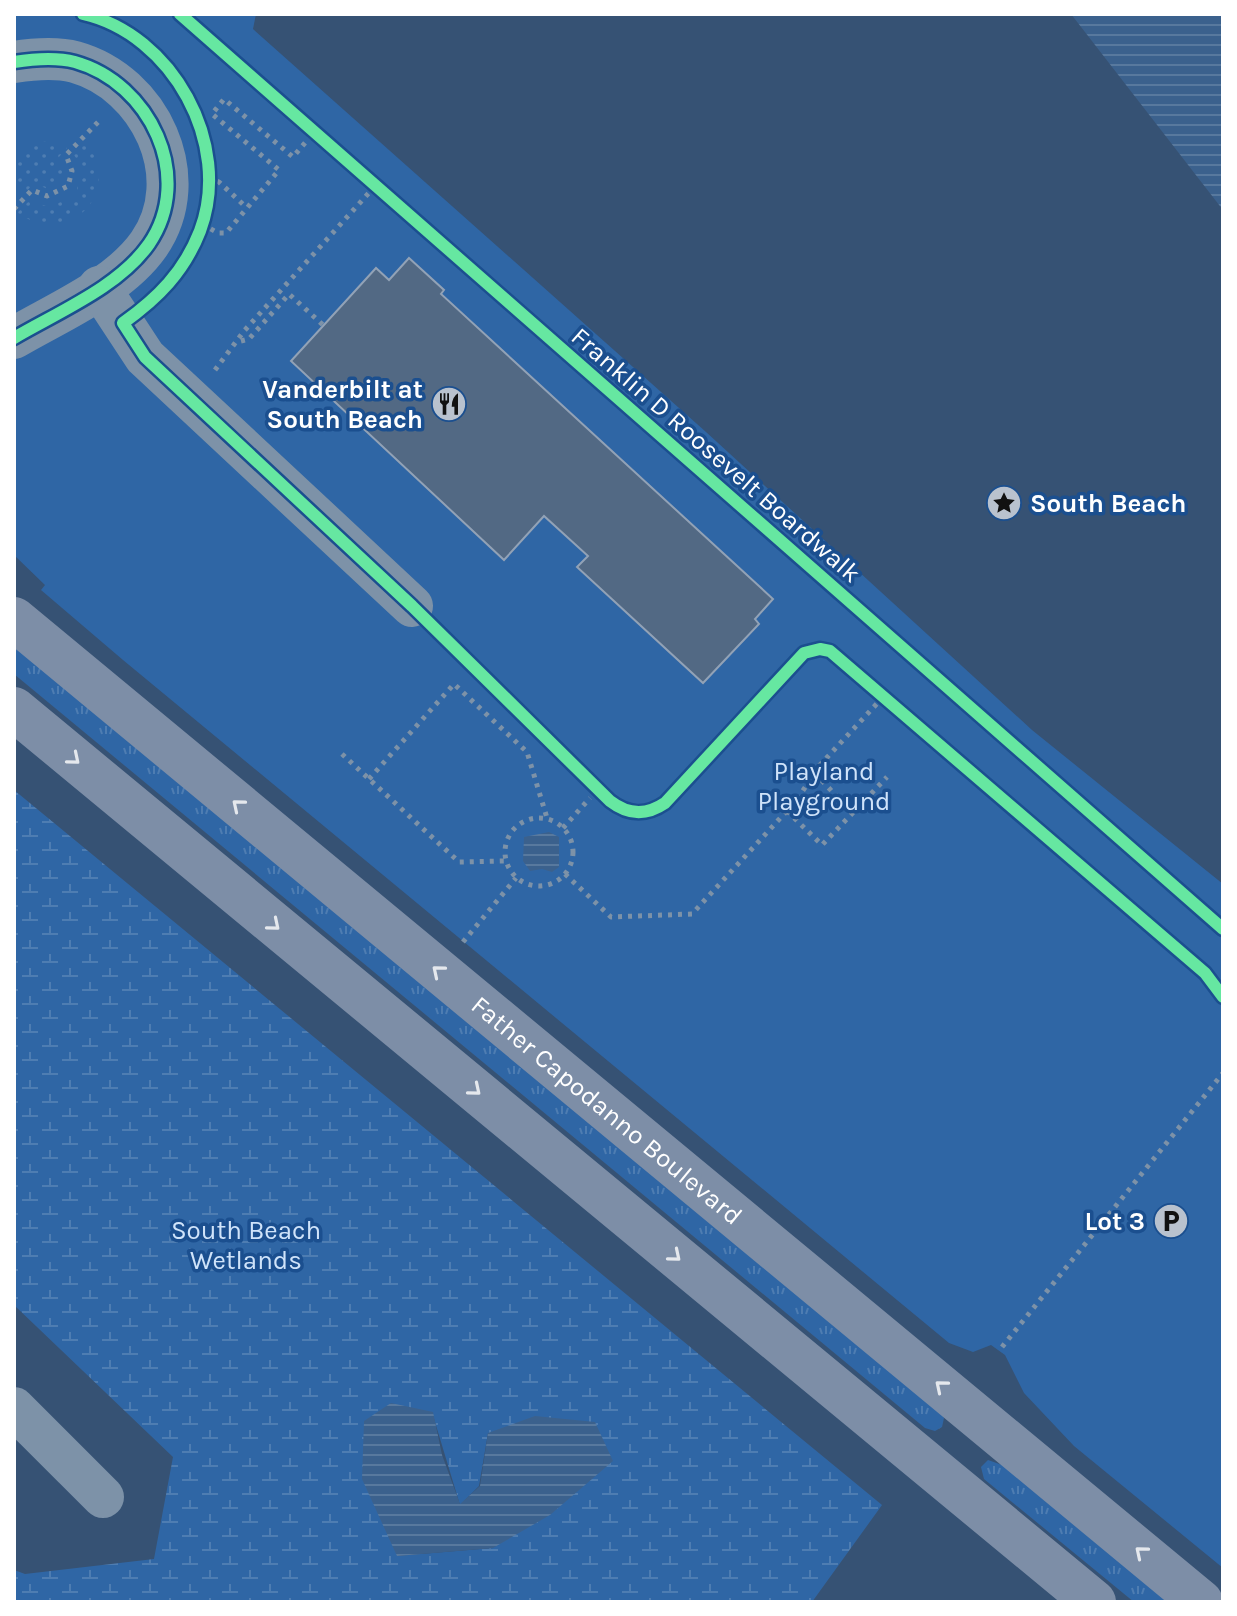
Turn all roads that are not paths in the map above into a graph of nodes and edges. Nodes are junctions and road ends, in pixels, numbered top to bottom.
1 (14, 62) edge
2 (99, 287) junction
3 (14, 338) edge
4 (412, 606) dead end
5 (14, 619) edge
6 (14, 709) edge
7 (14, 1408) edge
8 (103, 1497) dead end
9 (1094, 1602) edge
10 (1201, 1602) edge

1 - 2 street
2 - 3 street
2 - 4 street
10 -> 5 main road, Father Capodanno Boulevard
6 -> 9 main road
7 - 8 street

